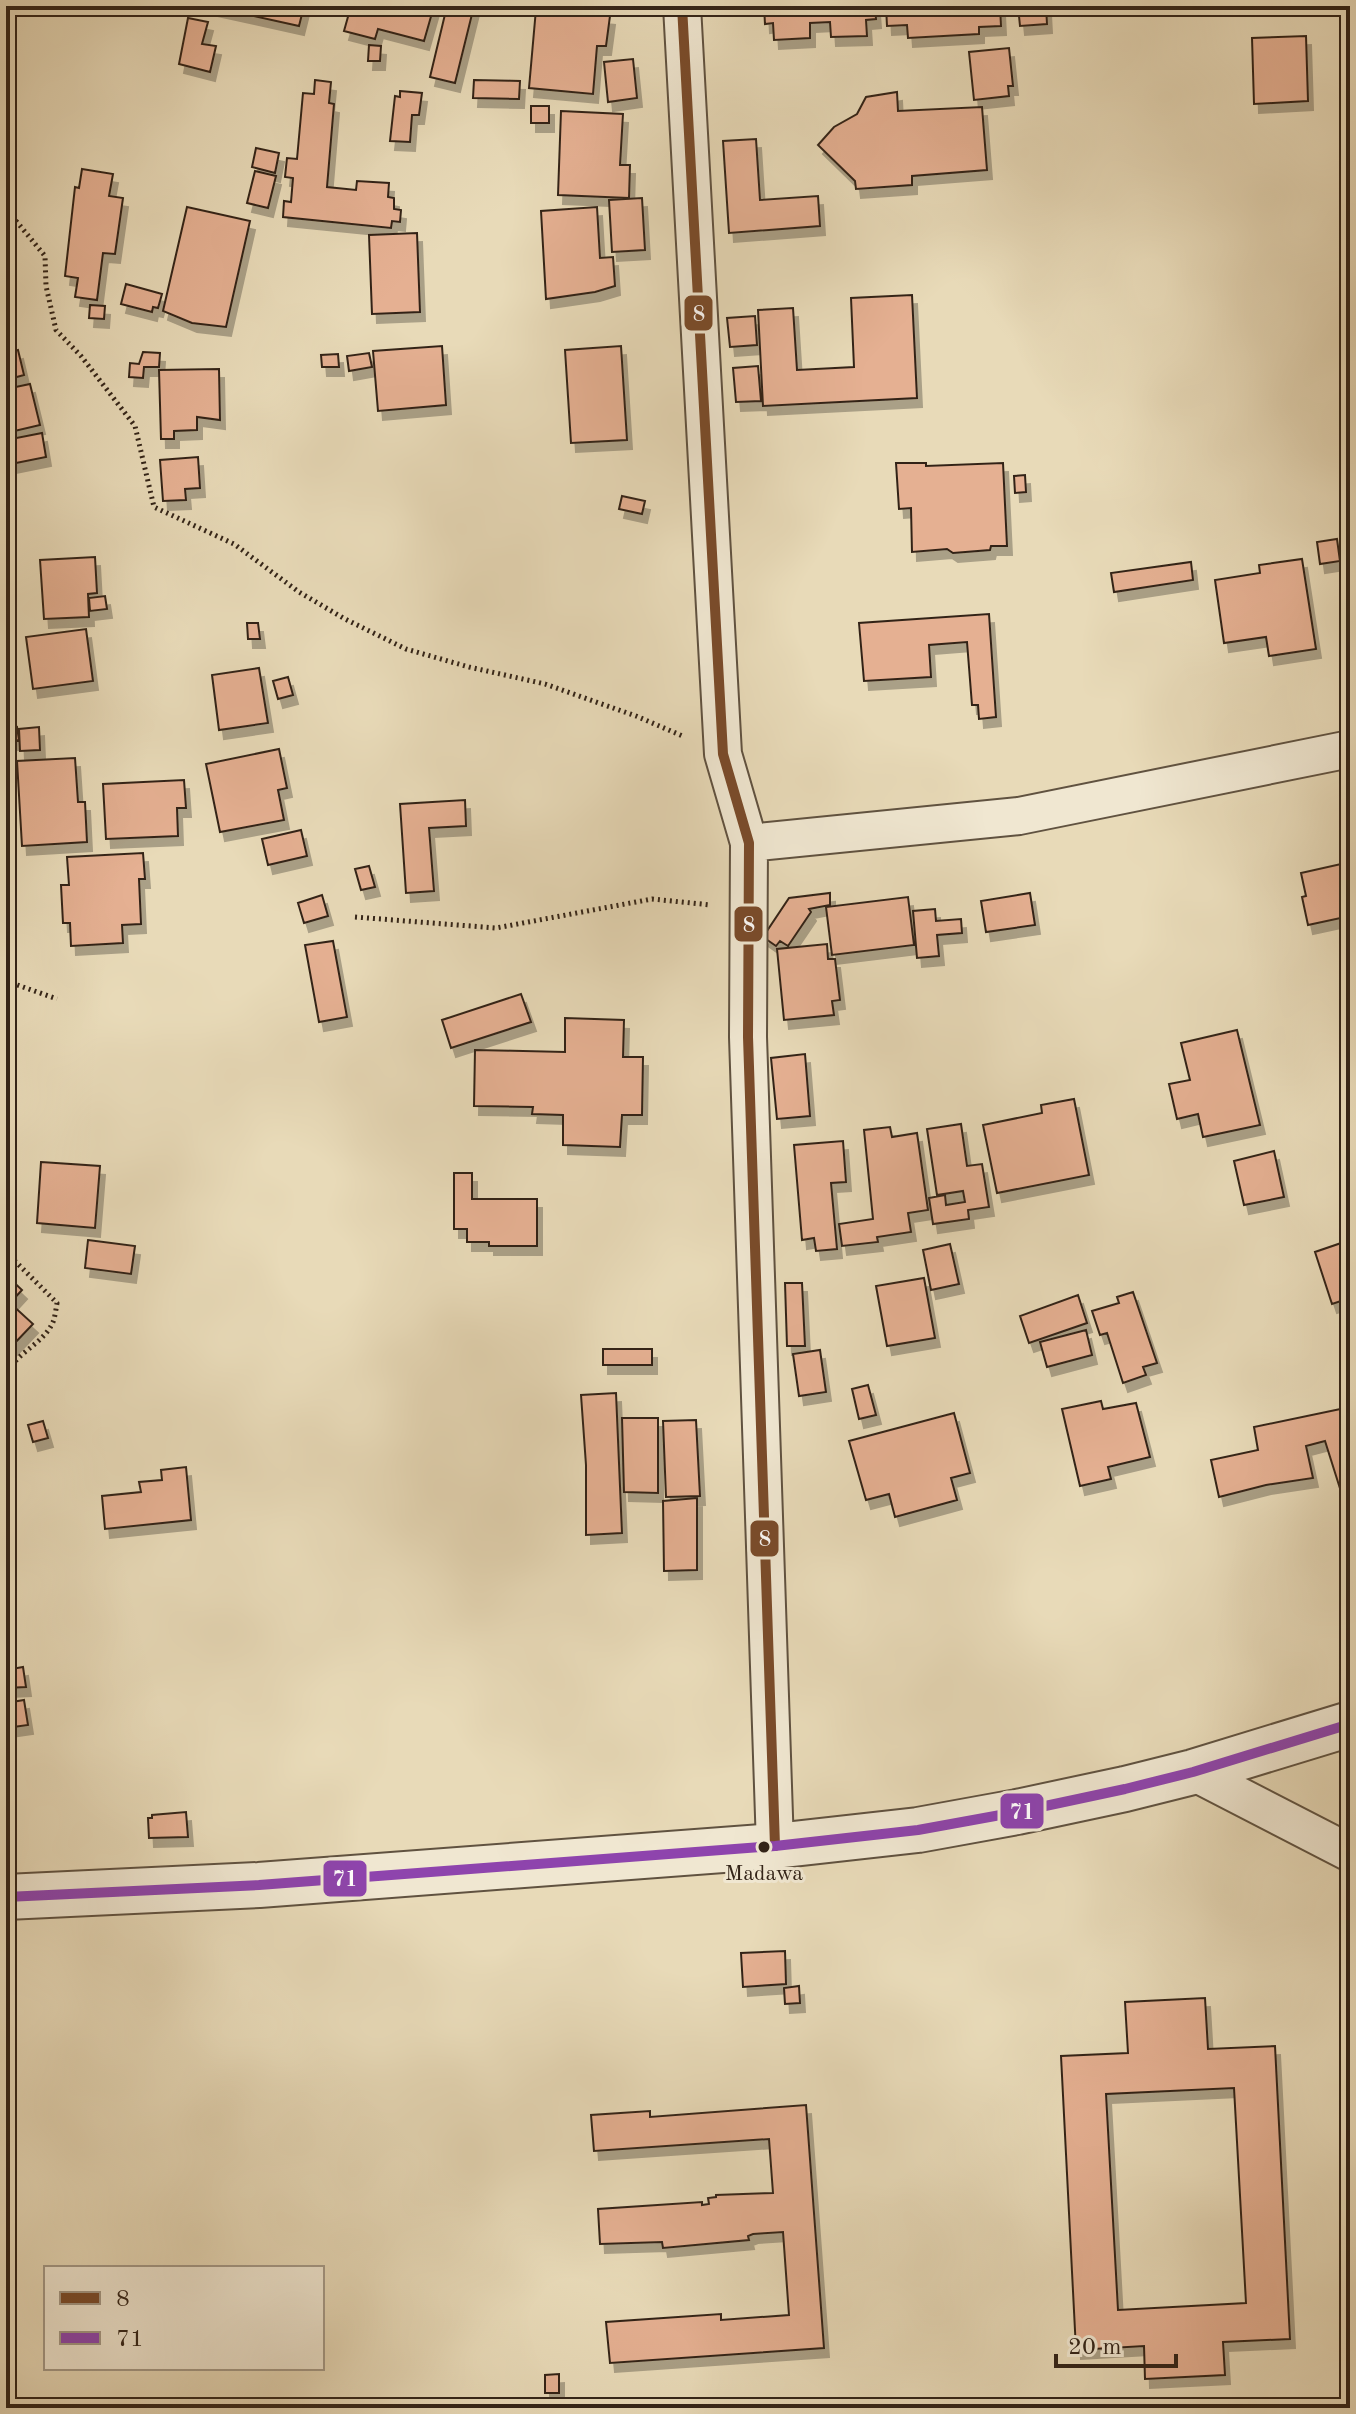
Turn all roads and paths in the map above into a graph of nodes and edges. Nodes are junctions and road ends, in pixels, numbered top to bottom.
1 (682, 6) edge
2 (6, 214) edge
3 (1350, 749) edge
4 (723, 754) junction
5 (749, 843) junction
6 (749, 909) junction
7 (355, 917) dead end
8 (6, 981) edge
9 (57, 999) dead end
10 (6, 1252) edge
11 (6, 1376) edge
12 (1350, 1724) edge
13 (1193, 1772) junction
14 (775, 1846) junction
15 (1350, 1853) edge
16 (6, 1897) edge

1 - 4 street
2 - 4 path
3 - 5 street
4 - 5 street
5 - 6 street
6 - 7 path
6 - 14 street
8 - 9 path
10 - 11 path
12 - 13 street
13 - 14 street
13 - 15 street
14 - 16 street

